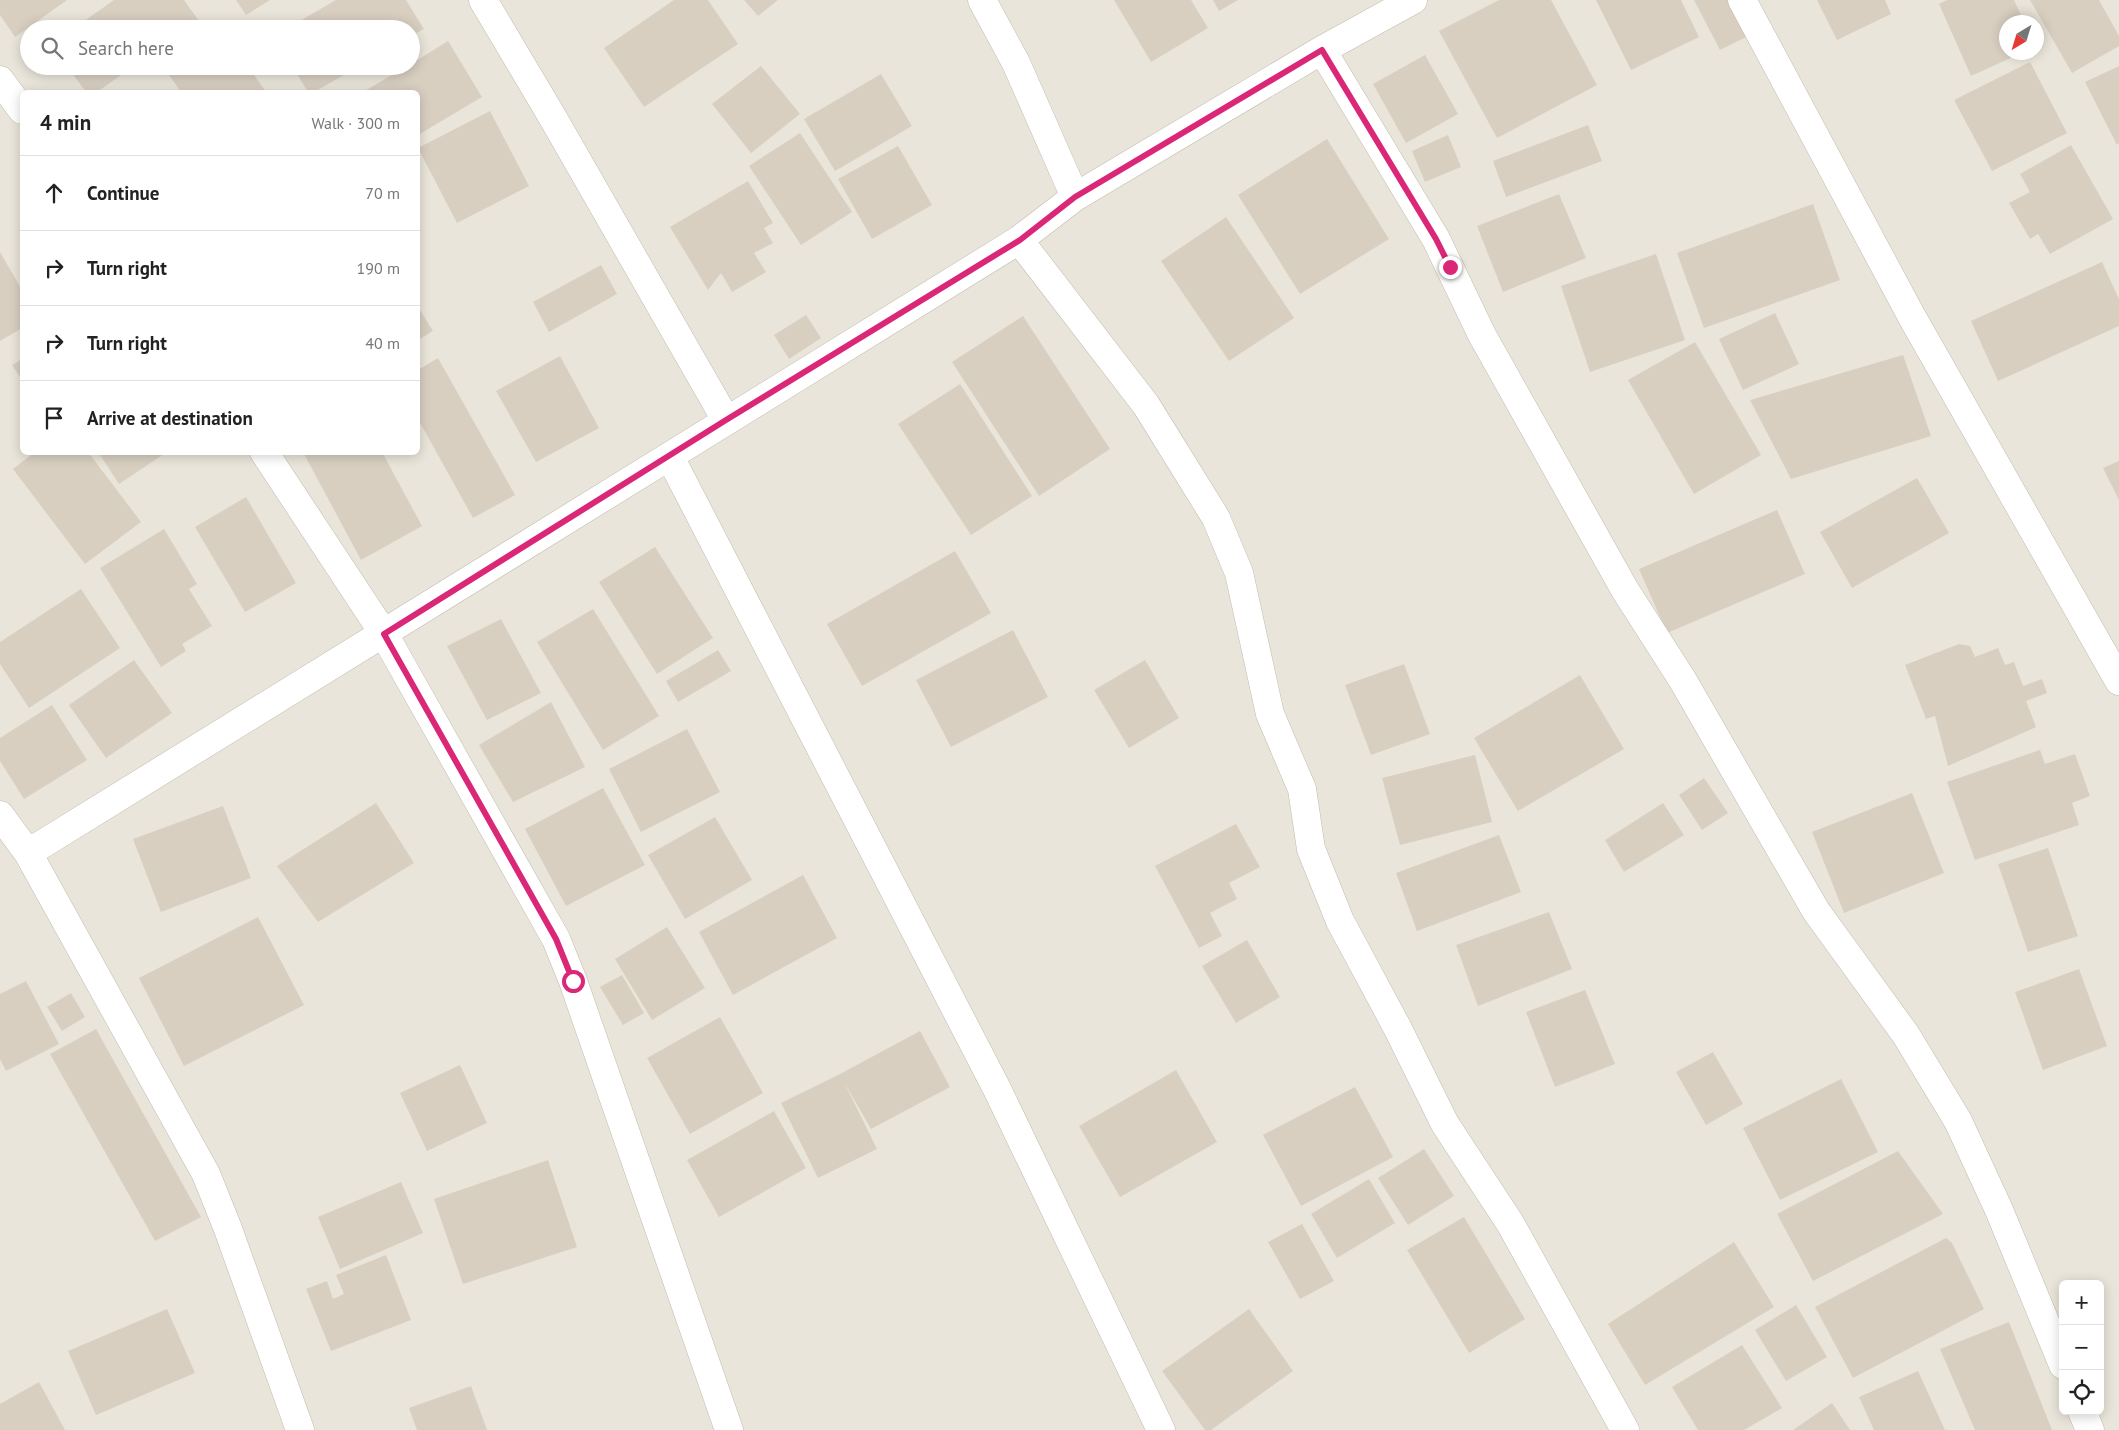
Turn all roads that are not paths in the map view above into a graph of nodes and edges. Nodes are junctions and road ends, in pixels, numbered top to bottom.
1 (483, 0) edge
2 (982, 0) edge
3 (1414, 0) edge
4 (1742, 0) edge
5 (1322, 50) junction
6 (0, 80) edge
7 (20, 107) edge
8 (1075, 197) junction
9 (1020, 240) junction
10 (726, 420) junction
11 (266, 455) edge
12 (670, 456) junction
13 (384, 634) junction
14 (2119, 681) edge
15 (0, 815) edge
16 (28, 853) junction
17 (2059, 1355) edge
18 (2084, 1415) edge
19 (300, 1430) edge
20 (729, 1430) edge
21 (1161, 1430) edge
22 (1625, 1430) edge
23 (2090, 1430) edge

1 - 10 street
2 - 8 street
3 - 5 street
4 - 14 street
5 - 8 street
5 - 17 street
6 - 7 street
8 - 9 street
9 - 10 street
9 - 22 street
10 - 12 street
11 - 13 street
12 - 13 street
12 - 21 street
13 - 16 street
13 - 20 street
15 - 16 street
16 - 19 street
18 - 23 street

